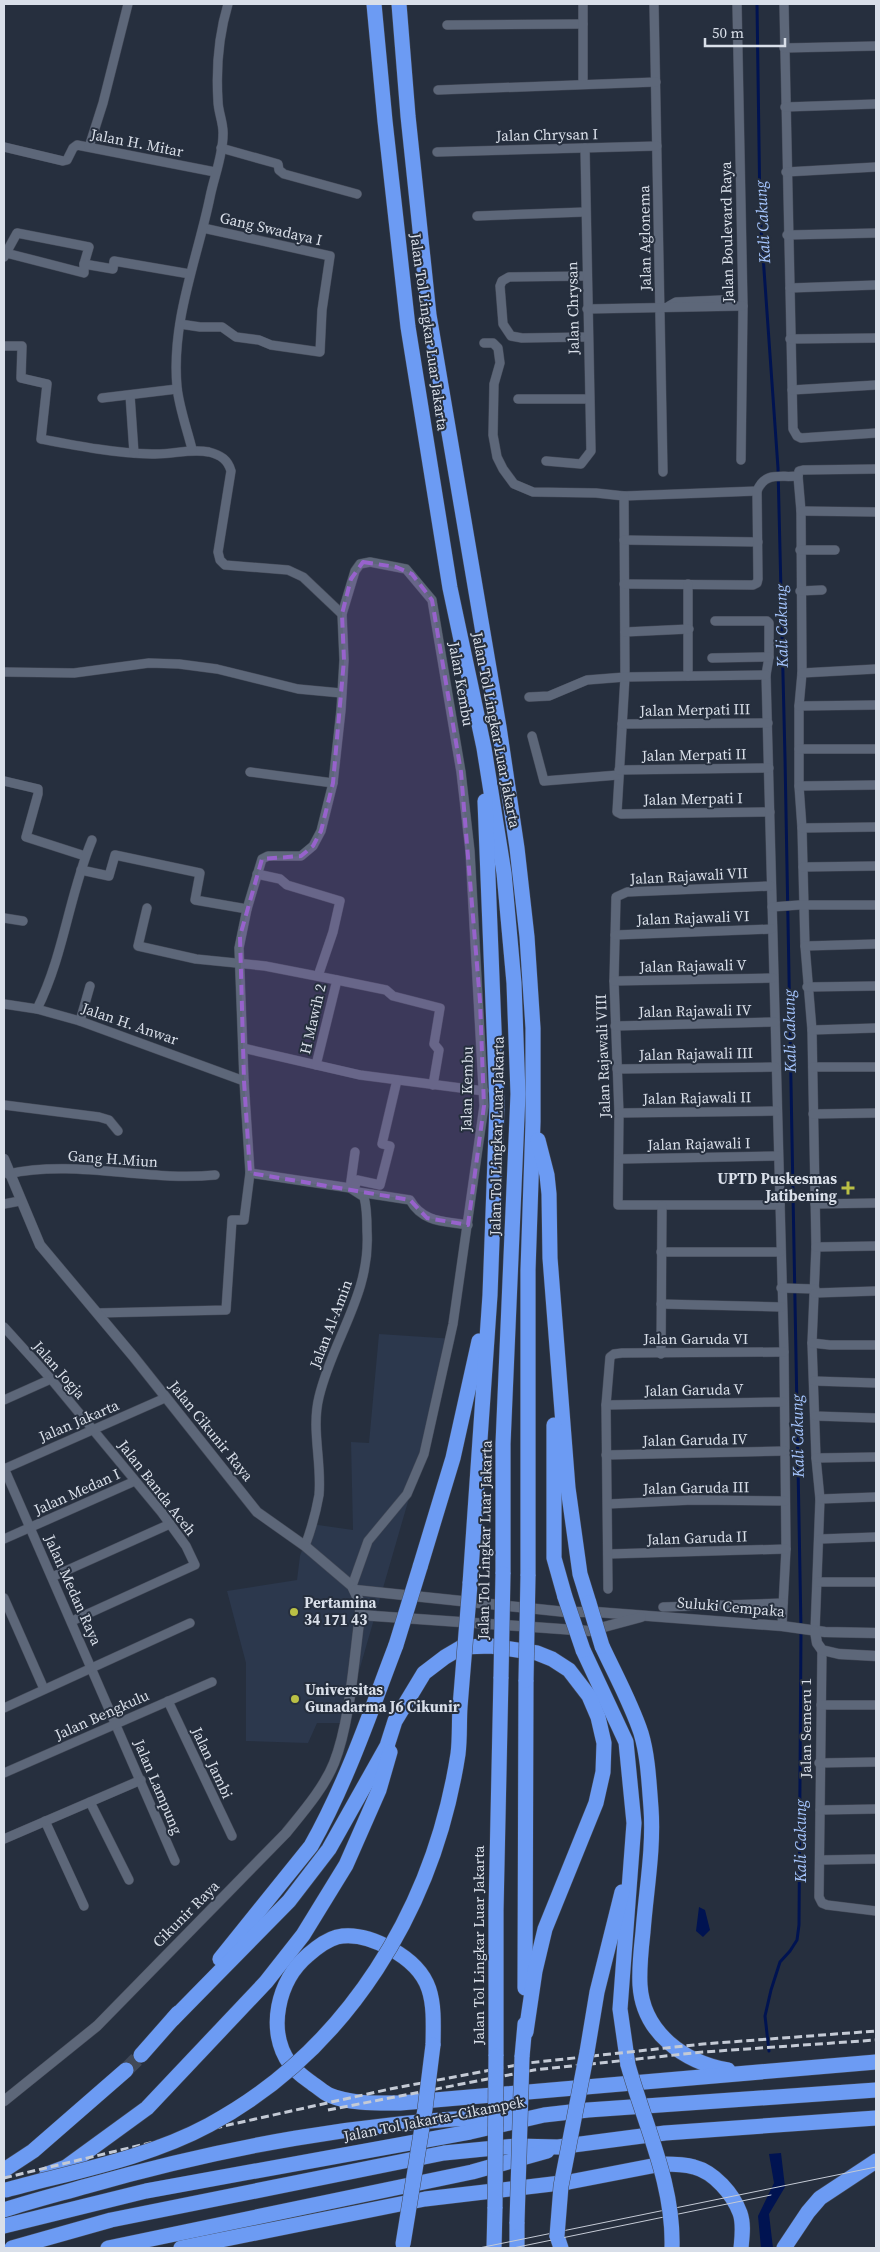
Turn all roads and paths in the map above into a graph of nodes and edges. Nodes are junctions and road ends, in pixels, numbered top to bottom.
1 (128, 4) edge
2 (228, 4) edge
3 (374, 4) edge
4 (399, 4) edge
5 (583, 4) edge
6 (654, 4) edge
7 (737, 4) edge
8 (784, 4) edge
9 (583, 24) junction
10 (447, 25) dead end
11 (876, 46) edge
12 (784, 48) junction
13 (656, 82) junction
14 (582, 84) junction
15 (438, 90) dead end
16 (876, 104) edge
17 (785, 107) junction
18 (657, 146) junction
19 (89, 147) junction
20 (4, 148) edge
21 (221, 148) junction
22 (585, 148) junction
23 (437, 152) dead end
24 (876, 167) edge
25 (215, 172) junction
26 (786, 172) junction
27 (357, 194) dead end
28 (585, 212) junction
29 (477, 216) dead end
30 (203, 228) junction
31 (876, 232) edge
32 (787, 235) junction
33 (5, 255) edge
34 (84, 264) junction
35 (190, 274) junction
36 (587, 276) junction
37 (876, 285) edge
38 (790, 288) junction
39 (742, 303) junction
40 (665, 306) junction
41 (587, 310) junction
42 (180, 324) junction
43 (587, 337) junction
44 (876, 338) edge
45 (790, 339) junction
46 (484, 343) dead end
47 (4, 346) edge
48 (876, 385) edge
49 (177, 389) junction
50 (792, 390) junction
51 (130, 395) junction
52 (102, 398) dead end
53 (518, 400) dead end
54 (589, 400) junction
55 (876, 433) edge
56 (192, 449) junction
57 (134, 453) junction
58 (741, 460) dead end
59 (546, 461) dead end
60 (876, 470) edge
61 (663, 472) dead end
62 (794, 476) junction
63 (757, 491) junction
64 (624, 496) junction
65 (801, 511) junction
66 (876, 512) edge
67 (624, 540) junction
68 (758, 542) junction
69 (800, 550) junction
70 (835, 550) dead end
71 (624, 584) junction
72 (688, 584) junction
73 (822, 590) dead end
74 (800, 591) junction
75 (342, 614) junction
76 (715, 622) dead end
77 (689, 629) junction
78 (625, 632) junction
79 (712, 658) dead end
80 (769, 659) junction
81 (876, 669) edge
82 (4, 672) edge
83 (802, 673) junction
84 (766, 675) junction
85 (688, 676) junction
86 (625, 677) junction
87 (341, 693) junction
88 (530, 697) dead end
89 (876, 705) edge
90 (799, 706) junction
91 (768, 723) junction
92 (622, 724) junction
93 (532, 736) dead end
94 (484, 748) junction
95 (799, 749) junction
96 (876, 749) edge
97 (769, 768) junction
98 (250, 772) dead end
99 (618, 772) junction
100 (4, 781) edge
101 (333, 783) junction
102 (876, 785) edge
103 (799, 786) junction
104 (770, 812) junction
105 (876, 827) edge
106 (802, 828) junction
107 (92, 840) dead end
108 (85, 856) junction
109 (876, 866) edge
110 (803, 867) junction
111 (80, 870) junction
112 (257, 874) junction
113 (771, 886) junction
114 (615, 904) joint
115 (801, 905) junction
116 (876, 905) edge
117 (776, 906) junction
118 (147, 908) dead end
119 (247, 909) junction
120 (4, 918) edge
121 (23, 921) dead end
122 (772, 930) junction
123 (615, 935) junction
124 (876, 944) edge
125 (809, 946) junction
126 (239, 964) junction
127 (318, 976) junction
128 (773, 978) junction
129 (336, 980) junction
130 (614, 981) junction
131 (90, 986) dead end
132 (876, 986) edge
133 (807, 987) junction
134 (4, 1004) edge
135 (37, 1009) junction
136 (80, 1021) junction
137 (775, 1022) junction
138 (615, 1026) junction
139 (876, 1028) edge
140 (812, 1030) junction
141 (243, 1048) junction
142 (316, 1065) junction
143 (876, 1066) edge
144 (775, 1067) junction
145 (813, 1067) junction
146 (617, 1069) junction
147 (244, 1080) junction
148 (397, 1080) junction
149 (433, 1085) junction
150 (484, 1091) junction
151 (4, 1105) edge
152 (776, 1111) junction
153 (619, 1113) junction
154 (876, 1113) edge
155 (813, 1114) junction
156 (533, 1122) junction
157 (118, 1132) dead end
158 (354, 1152) dead end
159 (778, 1156) junction
160 (4, 1159) edge
161 (620, 1159) junction
162 (250, 1173) junction
163 (8, 1174) junction
164 (215, 1175) dead end
165 (354, 1190) junction
166 (20, 1201) junction
167 (4, 1204) edge
168 (815, 1204) junction
169 (876, 1204) edge
170 (780, 1205) junction
171 (662, 1206) junction
172 (468, 1225) junction
173 (876, 1246) edge
174 (816, 1247) junction
175 (661, 1252) junction
176 (780, 1252) junction
177 (785, 1288) junction
178 (815, 1291) junction
179 (876, 1291) edge
180 (490, 1295) junction
181 (661, 1304) junction
182 (782, 1307) junction
183 (98, 1313) junction
184 (5, 1332) edge
185 (812, 1343) junction
186 (876, 1345) edge
187 (557, 1351) junction
188 (784, 1352) junction
189 (661, 1354) junction
190 (51, 1379) junction
191 (814, 1381) junction
192 (876, 1382) edge
193 (165, 1398) junction
194 (4, 1400) edge
195 (783, 1402) junction
196 (606, 1405) junction
197 (815, 1416) junction
198 (876, 1418) edge
199 (93, 1430) junction
200 (785, 1451) junction
201 (606, 1455) junction
202 (876, 1456) edge
203 (816, 1458) junction
204 (4, 1468) edge
205 (135, 1481) junction
206 (876, 1497) edge
207 (820, 1500) junction
208 (785, 1501) junction
209 (608, 1504) junction
210 (170, 1524) junction
211 (30, 1527) junction
212 (876, 1537) edge
213 (4, 1539) edge
214 (820, 1539) junction
215 (305, 1546) junction
216 (786, 1549) junction
217 (608, 1554) junction
218 (52, 1577) junction
219 (818, 1582) junction
220 (876, 1582) edge
221 (354, 1588) junction
222 (608, 1589) dead end
223 (4, 1598) edge
224 (783, 1603) junction
225 (565, 1605) junction
226 (663, 1607) dead end
227 (360, 1615) junction
228 (644, 1616) junction
229 (72, 1621) junction
230 (190, 1623) dead end
231 (782, 1626) junction
232 (811, 1630) junction
233 (567, 1631) junction
234 (876, 1633) edge
235 (822, 1650) junction
236 (876, 1656) edge
237 (92, 1668) junction
238 (212, 1682) dead end
239 (44, 1690) junction
240 (168, 1701) junction
241 (821, 1705) junction
242 (876, 1705) edge
243 (4, 1708) edge
244 (116, 1724) junction
245 (387, 1746) junction
246 (876, 1762) edge
247 (819, 1763) junction
248 (4, 1773) edge
249 (141, 1780) junction
250 (90, 1802) junction
251 (820, 1810) junction
252 (876, 1810) edge
253 (45, 1821) junction
254 (232, 1836) dead end
255 (4, 1839) edge
256 (633, 1847) junction
257 (876, 1859) edge
258 (820, 1860) junction
259 (174, 1861) dead end
260 (129, 1880) dead end
261 (84, 1906) dead end
262 (876, 1911) edge
263 (173, 2019) junction
264 (526, 2032) junction
265 (141, 2055) tunnel mouth
266 (876, 2062) edge
267 (126, 2070) tunnel mouth
268 (740, 2072) junction
269 (876, 2090) edge
270 (4, 2101) edge
271 (544, 2115) junction
272 (876, 2118) edge
273 (558, 2147) junction
274 (876, 2161) edge
275 (4, 2170) edge
276 (5, 2190) edge
277 (4, 2210) edge
278 (495, 2214) junction
279 (4, 2226) edge
280 (559, 2242) edge
281 (403, 2246) edge
282 (12, 2248) edge
283 (108, 2248) edge
284 (181, 2248) edge
285 (486, 2248) edge
286 (494, 2248) edge
287 (517, 2248) edge
288 (672, 2248) edge
289 (741, 2248) edge
290 (784, 2248) edge

1 - 19 street
2 - 21 street
3 - 94 highway, Jalan Tol Lingkar Luar Jakarta
4 - 156 highway, Jalan Tol Lingkar Luar Jakarta
5 - 9 street
6 - 13 street, Jalan Aglonema
7 - 39 street, Jalan Boulevard Raya
8 - 12 street
9 - 10 street
9 - 14 street
11 - 12 street
12 - 17 street
13 - 14 street
13 - 18 street, Jalan Aglonema
14 - 15 street
16 - 17 street
17 - 26 street
18 - 22 street, Jalan Chrysan I
18 - 40 street, Jalan Aglonema
19 - 20 street, Jalan H. Mitar
19 - 25 street, Jalan H. Mitar
21 - 25 street
21 - 27 street
22 - 23 street, Jalan Chrysan I
22 - 28 street, Jalan Chrysan
24 - 26 street
25 - 30 street
26 - 32 street
28 - 29 street
28 - 36 street, Jalan Chrysan
30 - 35 street
30 - 42 street, Gang Swadaya I
31 - 32 street
32 - 38 street
33 - 34 street
33 - 34 street
34 - 35 street
35 - 42 street
36 - 41 street, Jalan Chrysan
36 - 43 street
37 - 38 street
38 - 45 street
39 - 40 street
39 - 58 street, Jalan Boulevard Raya
40 - 41 street
40 - 61 street, Jalan Aglonema
41 - 43 street, Jalan Chrysan
42 - 49 street
43 - 54 street, Jalan Chrysan
44 - 45 street
45 - 50 street
46 - 64 street
47 - 57 street
48 - 50 street
49 - 51 street
49 - 56 street
50 - 55 street
51 - 52 street
51 - 57 street
53 - 54 street
54 - 59 street, Jalan Chrysan
56 - 57 street
56 - 75 street
60 - 62 street
62 - 63 street
62 - 65 street
63 - 64 street
63 - 68 street
64 - 67 street
65 - 66 street
65 - 69 street
67 - 68 street
67 - 71 street
68 - 72 street
69 - 70 street
69 - 74 street
71 - 72 street
71 - 78 street
72 - 77 street
73 - 74 street
74 - 83 street
75 - 87 street
75 - 150 street, Jalan Kembu
76 - 80 street
77 - 78 street
77 - 85 street
78 - 86 street
79 - 80 street
80 - 84 street
81 - 83 street
82 - 87 street
83 - 90 street
84 - 85 street
84 - 91 street
85 - 86 street
86 - 88 street
86 - 92 street
87 - 101 street
89 - 90 street
90 - 95 street
91 - 92 street, Jalan Merpati III
91 - 97 street
92 - 99 street
93 - 99 street, Jalan Merpati II
94 - 180 highway
94 - 278 highway, Jalan Tol Lingkar Luar Jakarta, bridge
95 - 96 street
95 - 103 street
97 - 99 street, Jalan Merpati II
97 - 104 street
98 - 101 street
99 - 104 street, Jalan Merpati I
100 - 108 street
101 - 112 street
102 - 103 street
103 - 106 street
104 - 113 street
105 - 106 street
106 - 110 street
107 - 108 street
108 - 111 street
109 - 110 street
110 - 115 street
111 - 119 street
111 - 135 street
112 - 119 street
112 - 127 street
113 - 114 street, Jalan Rajawali VII
113 - 117 street
114 - 123 street, Jalan Rajawali VIII
115 - 116 street
115 - 117 street
115 - 125 street
117 - 122 street
118 - 126 street
119 - 126 street
120 - 121 street
122 - 123 street, Jalan Rajawali VI
122 - 128 street
123 - 130 street, Jalan Rajawali VIII
124 - 125 street
125 - 133 street
126 - 127 street
126 - 141 street
127 - 129 street
128 - 130 street, Jalan Rajawali V
128 - 137 street
129 - 142 street, H Mawih 2
129 - 149 street
130 - 138 street, Jalan Rajawali VIII
131 - 136 street
132 - 133 street
133 - 140 street
134 - 135 street, Jalan H. Anwar
135 - 136 street, Jalan H. Anwar
136 - 147 street, Jalan H. Anwar
137 - 138 street, Jalan Rajawali IV
137 - 144 street
138 - 146 street, Jalan Rajawali VIII
139 - 140 street
140 - 145 street
141 - 142 street
141 - 147 street
142 - 148 street
143 - 145 street
144 - 146 street, Jalan Rajawali III
144 - 152 street
145 - 155 street
146 - 153 street, Jalan Rajawali VIII
147 - 162 street
148 - 149 street
148 - 165 street
149 - 150 street
150 - 172 street, Jalan Kembu
151 - 157 street
152 - 153 street, Jalan Rajawali II
152 - 159 street
153 - 161 street, Jalan Rajawali VIII
154 - 155 street
155 - 168 street
156 - 187 highway
156 - 264 highway, Jalan Tol Lingkar Luar Jakarta, bridge
158 - 165 street
159 - 161 street, Jalan Rajawali I
159 - 170 street
160 - 163 street, Jalan Cikunir Raya
161 - 171 street, Jalan Rajawali VIII
162 - 165 street
162 - 183 street
163 - 164 street, Gang H.Miun
163 - 166 street, Jalan Cikunir Raya
165 - 172 street
165 - 215 street, Jalan Al-Amin
166 - 167 street
166 - 183 street, Jalan Cikunir Raya
168 - 169 street
168 - 174 street
170 - 171 street
170 - 176 street
171 - 175 street
172 - 221 street, Jalan Kembu
173 - 174 street
174 - 178 street
175 - 176 street
175 - 181 street
176 - 177 street
177 - 178 street
177 - 182 street
178 - 179 street
178 - 185 street
180 - 263 highway, bridge
180 - 276 highway, bridge
181 - 182 street
181 - 189 street
182 - 188 street
183 - 193 street, Jalan Cikunir Raya
184 - 190 street, Jalan Jogja
185 - 186 street
185 - 191 street
187 - 225 highway
187 - 268 highway, bridge
188 - 189 street, Jalan Garuda VI
188 - 195 street
189 - 196 street, Jalan Garuda VI
190 - 194 street
190 - 199 street, Jalan Jogja
191 - 192 street
191 - 197 street
193 - 199 street, Jalan Jakarta
193 - 215 street, Jalan Cikunir Raya
195 - 196 street, Jalan Garuda V
195 - 200 street
196 - 201 street
197 - 198 street
197 - 203 street
199 - 204 street, Jalan Jakarta
199 - 205 street, Jalan Banda Aceh
200 - 201 street, Jalan Garuda IV
200 - 208 street
201 - 209 street
202 - 203 street
203 - 207 street
204 - 211 street, Jalan Medan Raya
205 - 210 street, Jalan Banda Aceh
205 - 211 street, Jalan Medan I
206 - 207 street
207 - 214 street
208 - 209 street, Jalan Garuda III
208 - 216 street
209 - 217 street
210 - 218 street
210 - 229 street, Jalan Banda Aceh
211 - 213 street, Jalan Medan I
211 - 218 street, Jalan Medan Raya
212 - 214 street
214 - 219 street
215 - 221 street, Jalan Cikunir Raya
216 - 217 street, Jalan Garuda II
216 - 224 street
217 - 222 street
218 - 229 street, Jalan Medan Raya
219 - 220 street
219 - 232 street
221 - 225 street, Suluki Cempaka
221 - 227 street
223 - 239 street
224 - 226 street
224 - 231 street
225 - 228 street, Suluki Cempaka
225 - 233 street
225 - 256 highway, bridge
227 - 233 street
227 - 270 street, Cikunir Raya
228 - 231 street, Suluki Cempaka
228 - 233 street
229 - 237 street, Jalan Medan Raya
230 - 237 street
231 - 232 street, Suluki Cempaka
232 - 234 street, Suluki Cempaka
232 - 235 street
235 - 236 street
235 - 241 street, Jalan Semeru 1
237 - 239 street
237 - 244 street, Jalan Medan Raya
238 - 240 street, Jalan Bengkulu
239 - 243 street
240 - 244 street, Jalan Bengkulu
240 - 254 street, Jalan Jambi
241 - 242 street
241 - 247 street, Jalan Semeru 1
244 - 248 street, Jalan Bengkulu
244 - 249 street, Jalan Lampung
245 - 263 highway
245 - 264 highway
245 - 276 highway, bridge
246 - 247 street
247 - 251 street, Jalan Semeru 1
249 - 250 street
249 - 259 street, Jalan Lampung
250 - 253 street
250 - 260 street
251 - 252 street
251 - 258 street, Jalan Semeru 1
253 - 255 street
253 - 261 street
256 - 280 highway, bridge
256 - 288 highway, bridge
257 - 258 street
258 - 262 street, Jalan Semeru 1
263 - 265 highway
264 - 287 highway, Jalan Tol Lingkar Luar Jakarta, bridge
266 - 268 highway
267 - 275 highway
268 - 281 highway, bridge
269 - 271 highway, Jalan Tol Jakarta–Cikampek
271 - 277 highway
271 - 279 highway, Jalan Tol Jakarta–Cikampek
272 - 273 highway
273 - 282 highway
273 - 283 highway
274 - 290 highway
278 - 285 highway
278 - 286 highway, Jalan Tol Lingkar Luar Jakarta
284 - 289 highway

